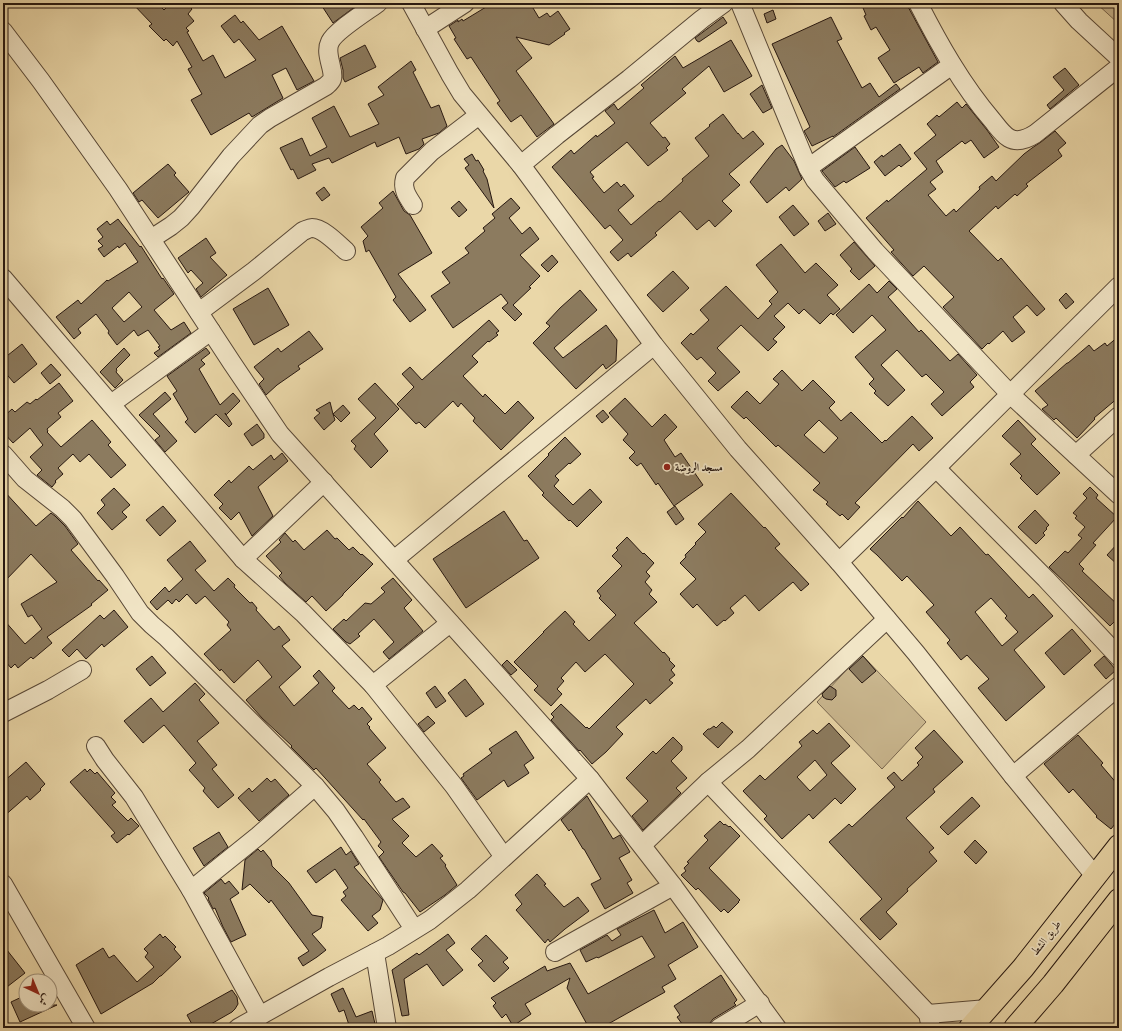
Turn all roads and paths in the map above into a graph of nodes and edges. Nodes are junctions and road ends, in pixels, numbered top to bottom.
1 (378, 3) edge
2 (411, 3) edge
3 (465, 3) edge
4 (724, 3) edge
5 (740, 3) edge
6 (918, 3) edge
7 (1063, 3) edge
8 (425, 29) junction
9 (3, 31) edge
10 (1119, 58) edge
11 (952, 65) junction
12 (1119, 68) edge
13 (479, 115) junction
14 (521, 164) junction
15 (808, 168) junction
16 (413, 205) dead end
17 (151, 239) junction
18 (346, 251) dead end
19 (3, 278) edge
20 (1119, 286) edge
21 (199, 312) junction
22 (211, 331) junction
23 (654, 344) junction
24 (1010, 394) junction
25 (111, 404) junction
26 (1119, 416) edge
27 (1076, 455) junction
28 (6, 463) edge
29 (936, 468) junction
30 (324, 482) junction
31 (1119, 495) edge
32 (243, 558) junction
33 (394, 560) junction
34 (839, 562) junction
35 (887, 619) junction
36 (450, 623) junction
37 (1119, 657) edge
38 (82, 670) dead end
39 (373, 684) junction
40 (1119, 686) edge
41 (3, 713) edge
42 (96, 746) dead end
43 (1013, 776) junction
44 (590, 779) junction
45 (708, 782) junction
46 (315, 786) junction
47 (642, 845) junction
48 (1119, 846) edge
49 (504, 857) junction
50 (1095, 876) junction
51 (3, 884) edge
52 (673, 886) junction
53 (191, 890) junction
54 (1119, 900) edge
55 (414, 930) junction
56 (555, 952) dead end
57 (375, 953) junction
58 (760, 1003) junction
59 (987, 1009) junction
60 (260, 1016) junction
61 (930, 1021) edge
62 (84, 1028) edge
63 (238, 1028) edge
64 (387, 1028) edge
65 (719, 1028) edge
66 (777, 1028) edge
67 (970, 1028) edge
68 (1015, 1028) edge

1 - 17 street
2 - 8 street
3 - 8 street
4 - 14 street
5 - 15 street
6 - 11 street
7 - 10 street
8 - 13 street
9 - 17 street
11 - 12 street
11 - 15 street
13 - 14 street
13 - 16 street
14 - 23 street
15 - 24 street
17 - 21 street
18 - 21 street
19 - 25 street
20 - 24 street
21 - 22 street
22 - 25 street
22 - 30 street
23 - 33 street
23 - 34 street
24 - 27 street
24 - 29 street
25 - 32 street
26 - 27 street
27 - 31 street
28 - 46 street
29 - 34 street
29 - 37 street
30 - 32 street
30 - 33 street
32 - 39 street
33 - 36 street
34 - 35 street
35 - 43 street
35 - 45 street
36 - 39 street
36 - 44 street
38 - 41 street
39 - 49 street
40 - 43 street
42 - 53 street
43 - 50 street
44 - 47 street
44 - 49 street
45 - 47 street
45 - 61 street
46 - 53 street
46 - 55 street
47 - 52 street
48 - 50 highway, طريق الشط
49 - 55 street
50 - 59 highway, طريق الشط
51 - 62 street
52 - 56 street
52 - 58 street
53 - 60 street
54 - 68 highway
55 - 57 street
57 - 60 street
57 - 64 street
58 - 65 street
58 - 66 street
59 - 61 street
59 - 67 highway, طريق الشط
60 - 63 street

